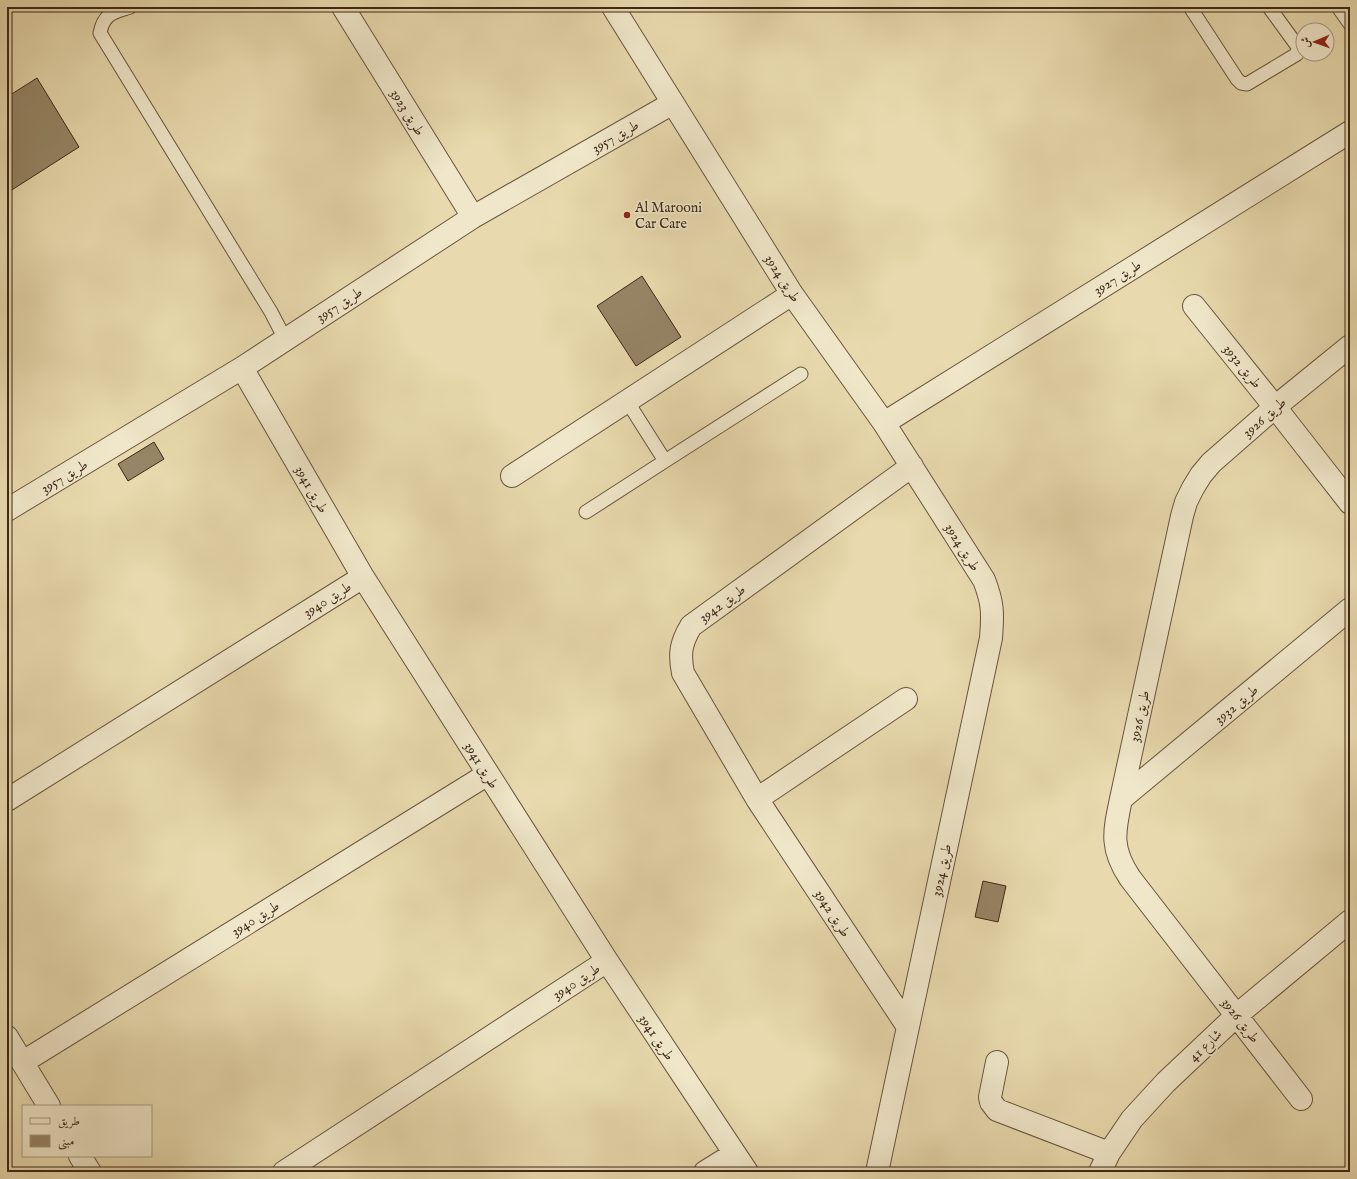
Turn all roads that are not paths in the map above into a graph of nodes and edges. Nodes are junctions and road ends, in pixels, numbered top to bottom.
1 (130, 7) edge
2 (343, 7) edge
3 (612, 7) edge
4 (1190, 7) edge
5 (1269, 7) edge
6 (1338, 7) edge
7 (1350, 24) edge
8 (673, 103) junction
9 (1350, 132) edge
10 (473, 217) junction
11 (792, 294) junction
12 (1194, 306) dead end
13 (285, 340) junction
14 (1350, 346) edge
15 (242, 368) junction
16 (800, 374) dead end
17 (627, 401) junction
18 (1275, 407) junction
19 (884, 423) junction
20 (665, 461) junction
21 (912, 466) junction
22 (512, 476) dead end
23 (1350, 503) edge
24 (7, 510) edge
25 (586, 512) dead end
26 (363, 576) junction
27 (1350, 609) edge
28 (906, 699) dead end
29 (488, 774) junction
30 (757, 799) junction
31 (1121, 799) junction
32 (7, 800) edge
33 (1350, 921) edge
34 (607, 961) junction
35 (1237, 1015) junction
36 (908, 1027) junction
37 (7, 1037) edge
38 (23, 1062) junction
39 (997, 1062) dead end
40 (1301, 1099) dead end
41 (48, 1105) edge
42 (734, 1154) junction
43 (81, 1157) edge
44 (1104, 1162) edge
45 (90, 1172) edge
46 (284, 1172) edge
47 (705, 1172) edge
48 (747, 1172) edge
49 (877, 1172) edge

1 - 13 lane
2 - 10 street, طريق 3923
3 - 8 street, طريق 3924
4 - 5 lane
6 - 7 lane
8 - 10 street, طريق 3957
8 - 11 street, طريق 3924
9 - 19 street, طريق 3927
10 - 13 street, طريق 3957
11 - 17 street
11 - 19 street, طريق 3924
12 - 18 street, طريق 3932
13 - 15 street, طريق 3957
14 - 18 street, طريق 3926
15 - 24 street, طريق 3957
15 - 26 street, طريق 3941
16 - 20 lane
17 - 20 lane
17 - 22 street
18 - 23 street, طريق 3932
18 - 31 street, طريق 3926
19 - 21 street, طريق 3924
20 - 25 lane
21 - 30 street, طريق 3942
21 - 36 street, طريق 3924
26 - 29 street, طريق 3941
26 - 32 street, طريق 3940
27 - 31 street, طريق 3932
28 - 30 street
29 - 34 street, طريق 3941
29 - 38 street, طريق 3940
30 - 36 street, طريق 3942
31 - 35 street, طريق 3926
33 - 35 street, شارع 41
34 - 42 street, طريق 3941
34 - 46 street, طريق 3940
35 - 40 street, طريق 3926
35 - 44 street, شارع 41
36 - 49 street, طريق 3924
37 - 38 street
38 - 41 street
39 - 44 street
42 - 47 street
42 - 48 street, طريق 3941
43 - 45 street

